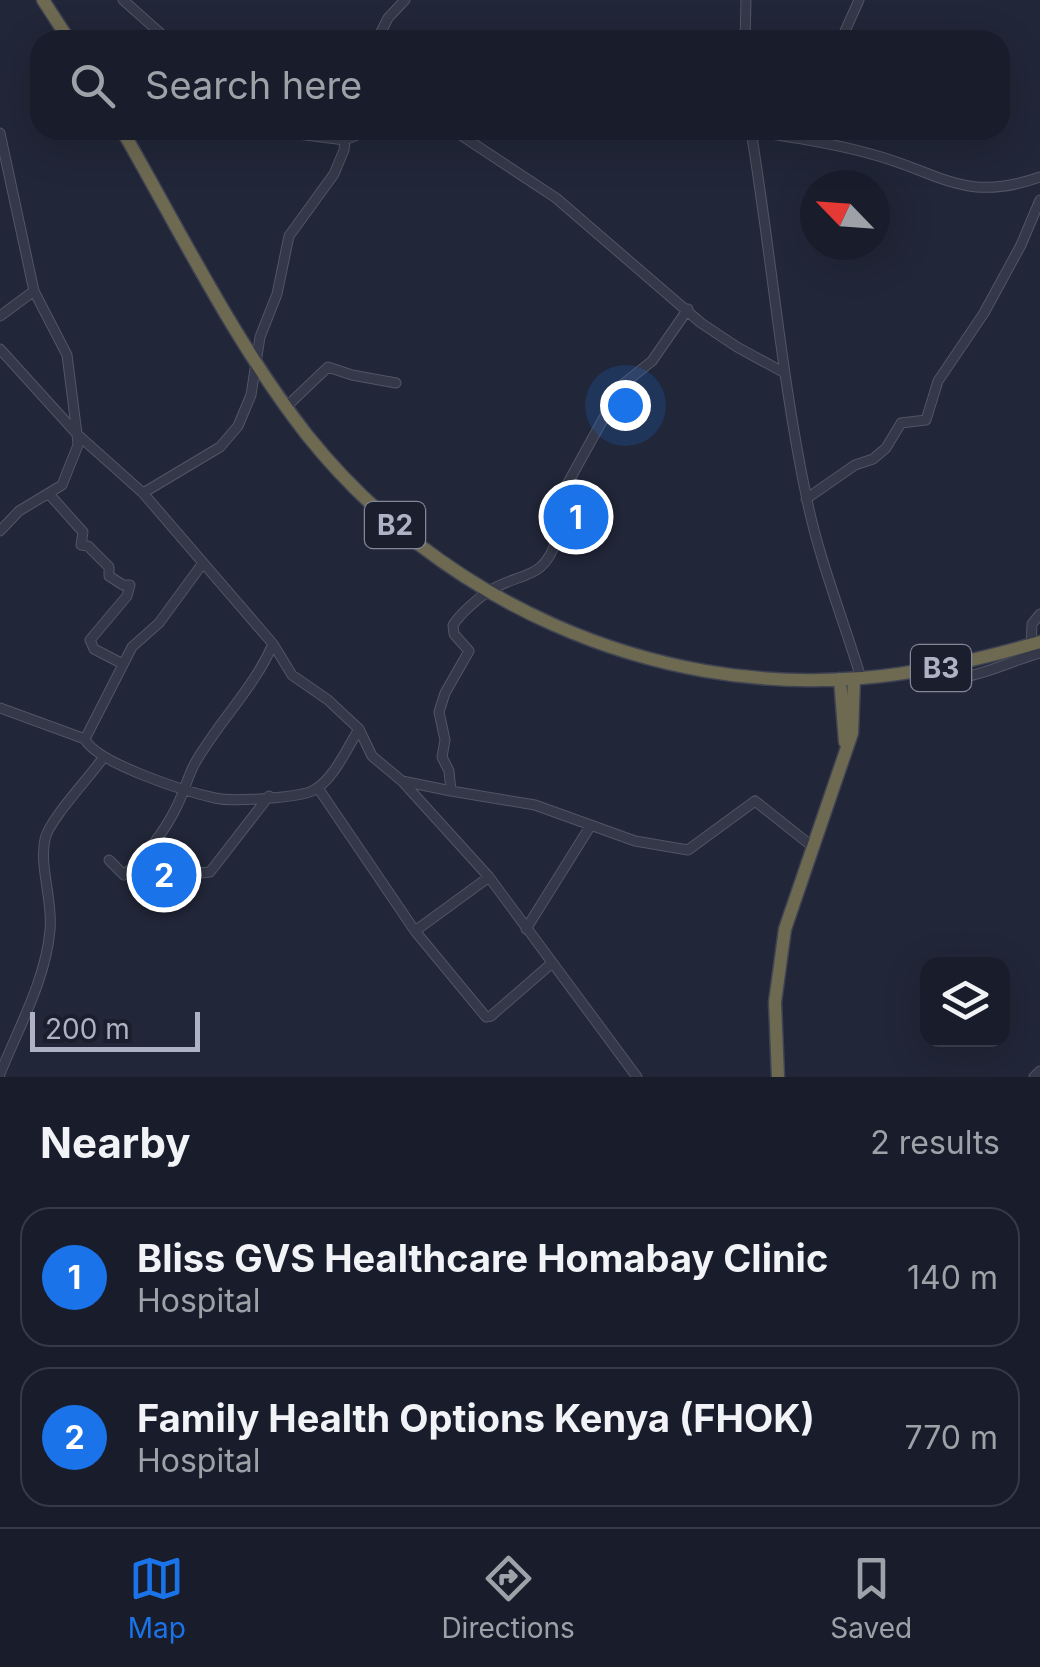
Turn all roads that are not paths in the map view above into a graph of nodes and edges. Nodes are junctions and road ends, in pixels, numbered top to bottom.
1 (43, 0) edge
2 (123, 0) edge
3 (746, 0) edge
4 (859, 0) edge
5 (399, 2) edge
6 (62, 30) edge
7 (157, 30) edge
8 (382, 30) edge
9 (746, 30) edge
10 (846, 30) edge
11 (0, 134) edge
12 (128, 140) edge
13 (345, 140) edge
14 (468, 140) edge
15 (751, 140) edge
16 (819, 140) edge
17 (1040, 177) edge
18 (1040, 200) edge
19 (34, 290) junction
20 (688, 309) junction
21 (0, 316) edge
22 (0, 349) edge
23 (258, 366) junction
24 (783, 372) junction
25 (396, 383) dead end
26 (286, 406) junction
27 (77, 434) junction
28 (143, 492) junction
29 (49, 494) junction
30 (806, 499) junction
31 (0, 532) edge
32 (203, 563) junction
33 (488, 592) junction
34 (1040, 614) edge
35 (273, 644) junction
36 (1036, 649) edge
37 (121, 663) junction
38 (852, 679) junction
39 (0, 708) edge
40 (359, 729) junction
41 (85, 739) junction
42 (102, 758) junction
43 (402, 781) junction
44 (185, 788) junction
45 (318, 788) junction
46 (451, 791) junction
47 (269, 796) junction
48 (591, 825) junction
49 (151, 845) junction
50 (813, 847) junction
51 (108, 860) dead end
52 (488, 877) junction
53 (526, 929) junction
54 (415, 931) junction
55 (552, 963) junction
56 (1040, 1070) edge
57 (0, 1074) edge
58 (638, 1077) edge
59 (778, 1077) edge
60 (1034, 1077) edge

1 - 6 highway
2 - 7 street
3 - 9 street
4 - 10 street
5 - 8 street
11 - 19 street
12 - 23 highway, B2
13 - 23 street
14 - 20 street
15 - 24 street
16 - 17 street
18 - 30 street
19 - 21 street
19 - 27 street
20 - 24 street
20 - 33 street
22 - 27 street
23 - 26 highway, B2
23 - 28 street
24 - 30 street
25 - 26 street
26 - 33 highway, B2
27 - 28 street
27 - 29 street
28 - 32 street
29 - 31 street
29 - 37 street
30 - 38 street
32 - 35 street
32 - 37 street
33 - 38 highway, B2
33 - 46 street
34 - 36 street
35 - 40 street
35 - 44 street
36 - 38 highway, B3
37 - 41 street
38 - 50 highway
39 - 41 street
40 - 43 street
40 - 45 street
41 - 42 street
42 - 44 street
42 - 57 street
43 - 46 street
43 - 52 street
44 - 47 street
44 - 49 street
45 - 47 street
45 - 54 street
46 - 48 street
47 - 49 street
48 - 50 street
48 - 53 street
49 - 51 street
50 - 59 highway
52 - 53 street
52 - 54 street
53 - 55 street
54 - 55 street
55 - 58 street
56 - 60 street

